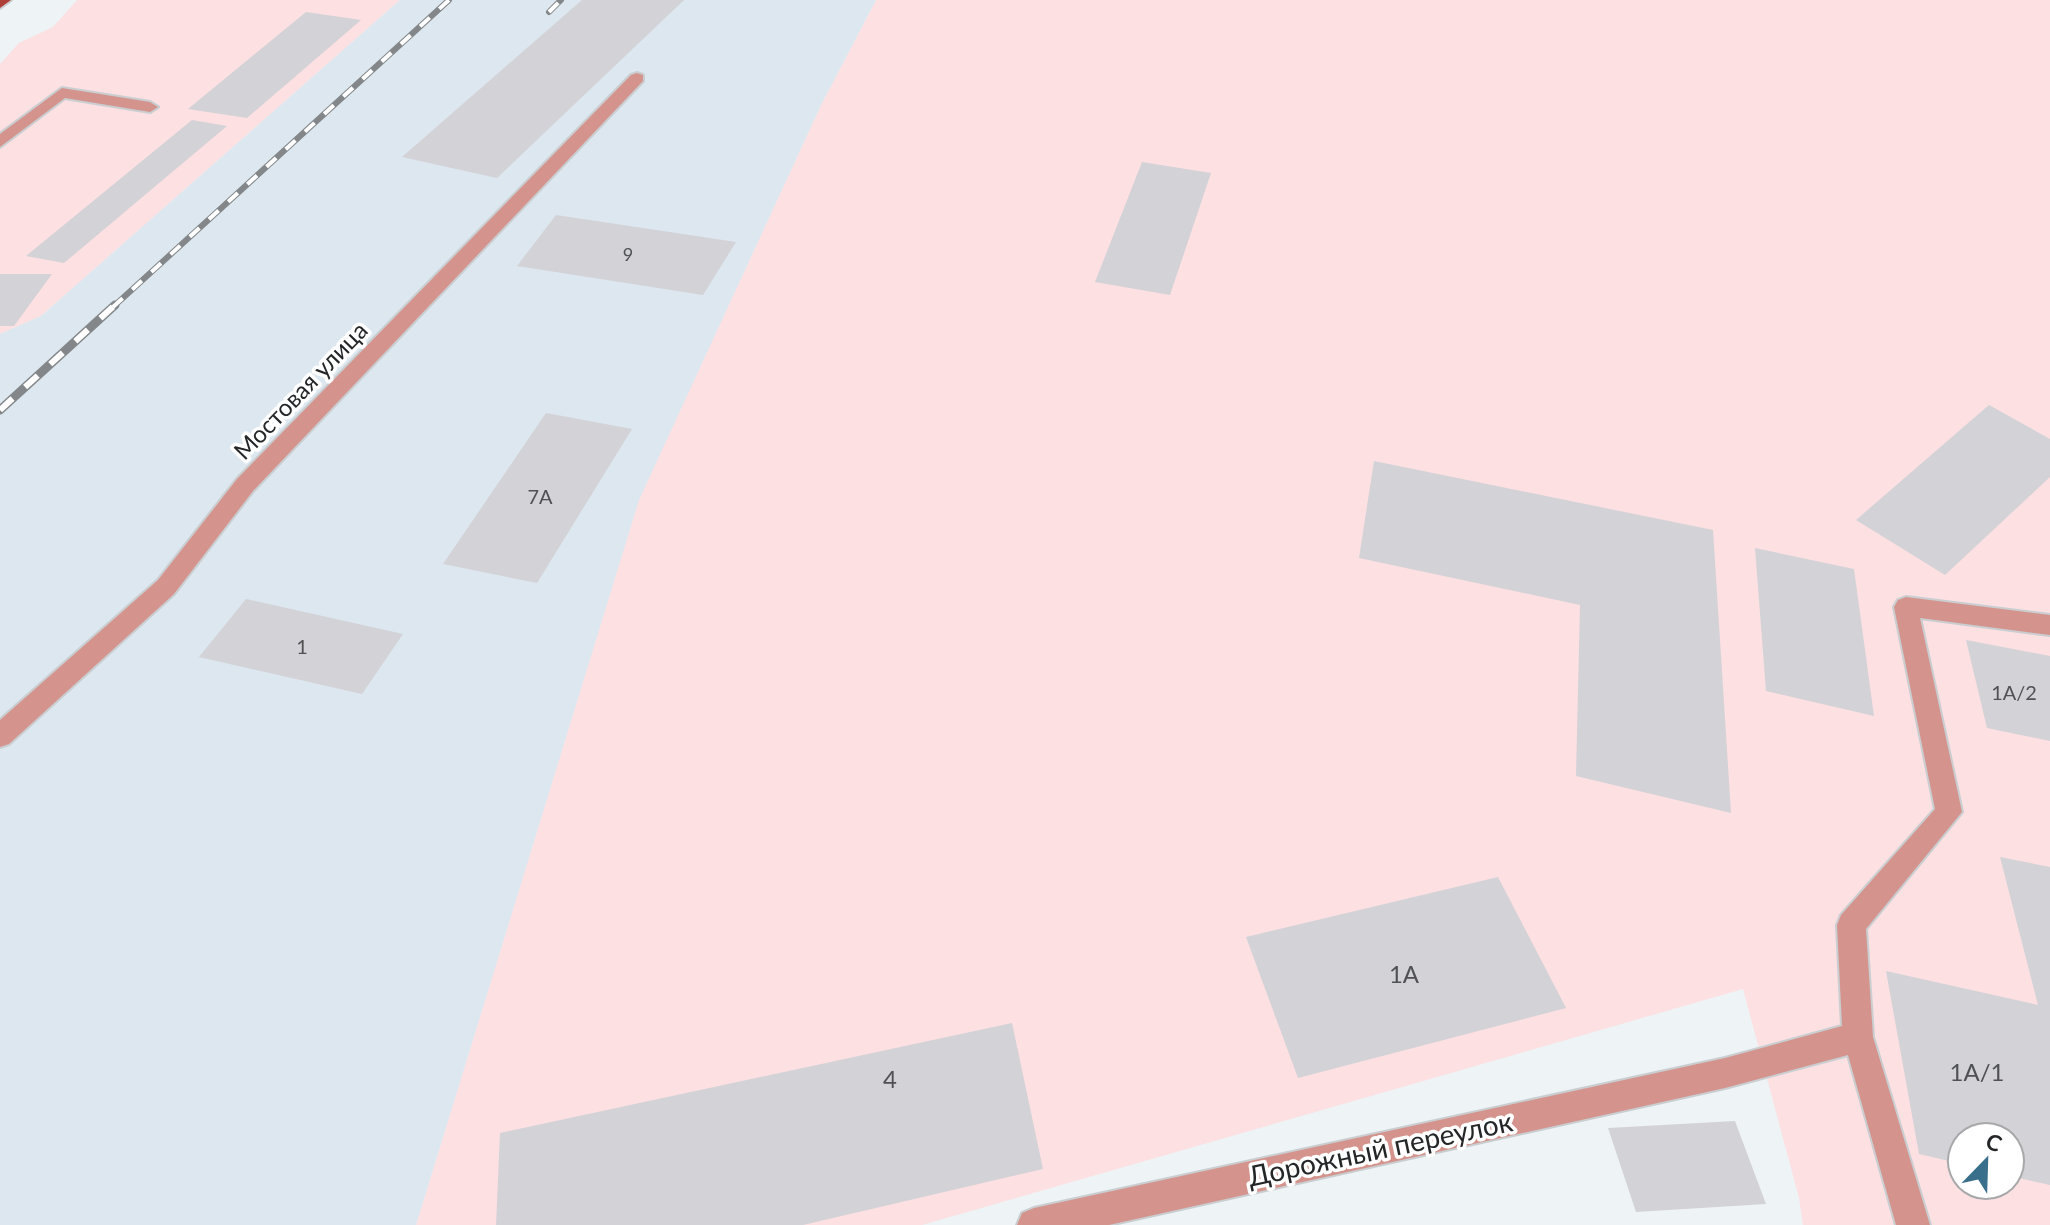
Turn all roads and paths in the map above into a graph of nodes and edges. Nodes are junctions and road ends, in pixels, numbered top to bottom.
1 (4, 0) edge
2 (0, 4) edge
3 (637, 78) dead end
4 (150, 107) dead end
5 (0, 142) edge
6 (2050, 625) edge
7 (0, 736) edge
8 (1858, 1037) junction
9 (1050, 1223) edge
10 (1913, 1225) edge

1 - 2 main road
3 - 7 street, Мостовая улица
4 - 5 street
6 - 8 street
8 - 9 street, Дорожный переулок
8 - 10 street

